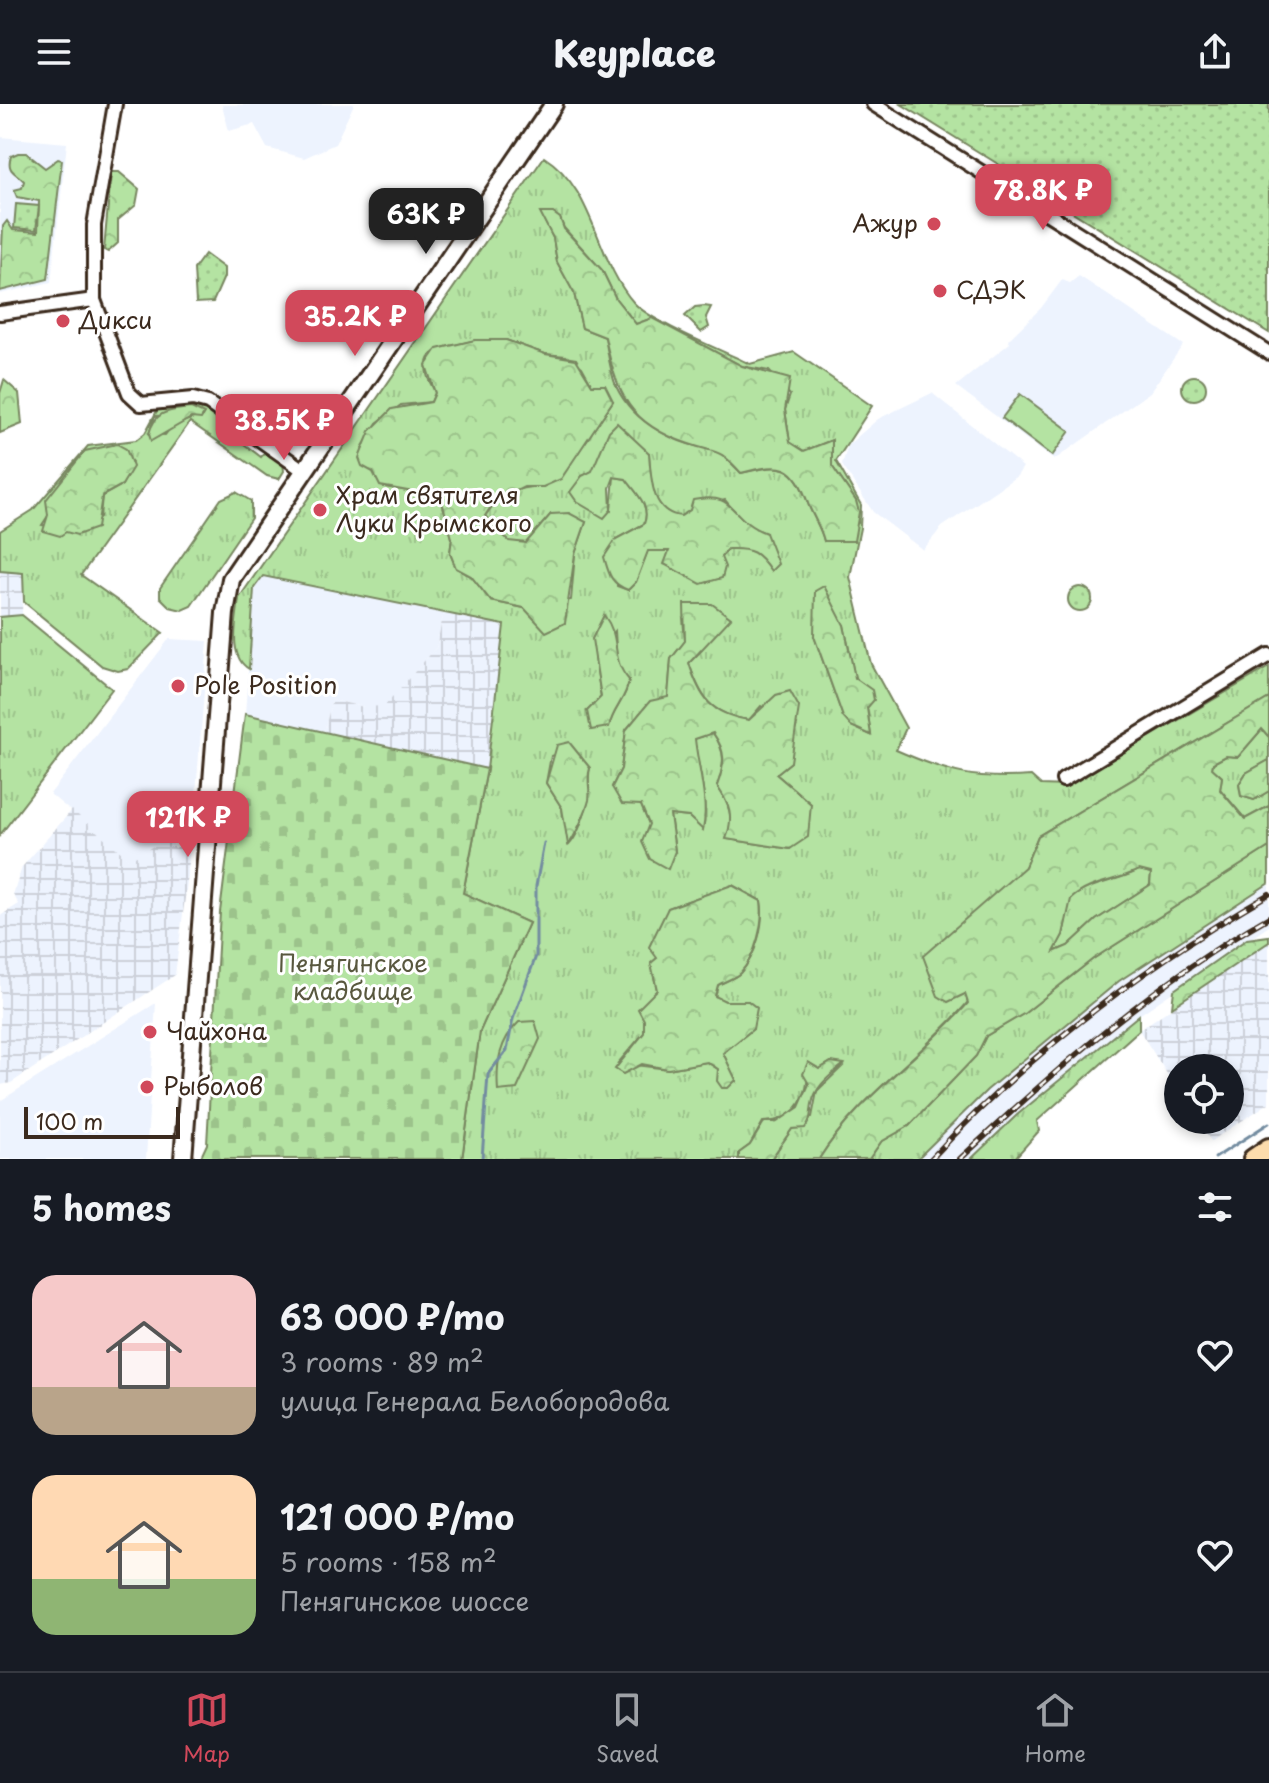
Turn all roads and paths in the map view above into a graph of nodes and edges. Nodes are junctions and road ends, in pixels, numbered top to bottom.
1 (115, 104) edge
2 (554, 104) edge
3 (873, 104) edge
4 (94, 300) junction
5 (0, 313) edge
6 (1269, 353) edge
7 (303, 470) junction
8 (1269, 655) edge
9 (1063, 780) dead end
10 (1269, 1148) edge
11 (183, 1159) edge
12 (1253, 1159) edge

1 - 4 street
2 - 7 main road
3 - 6 street
4 - 5 street
4 - 7 street
7 - 11 main road
8 - 9 street
10 - 12 main road

